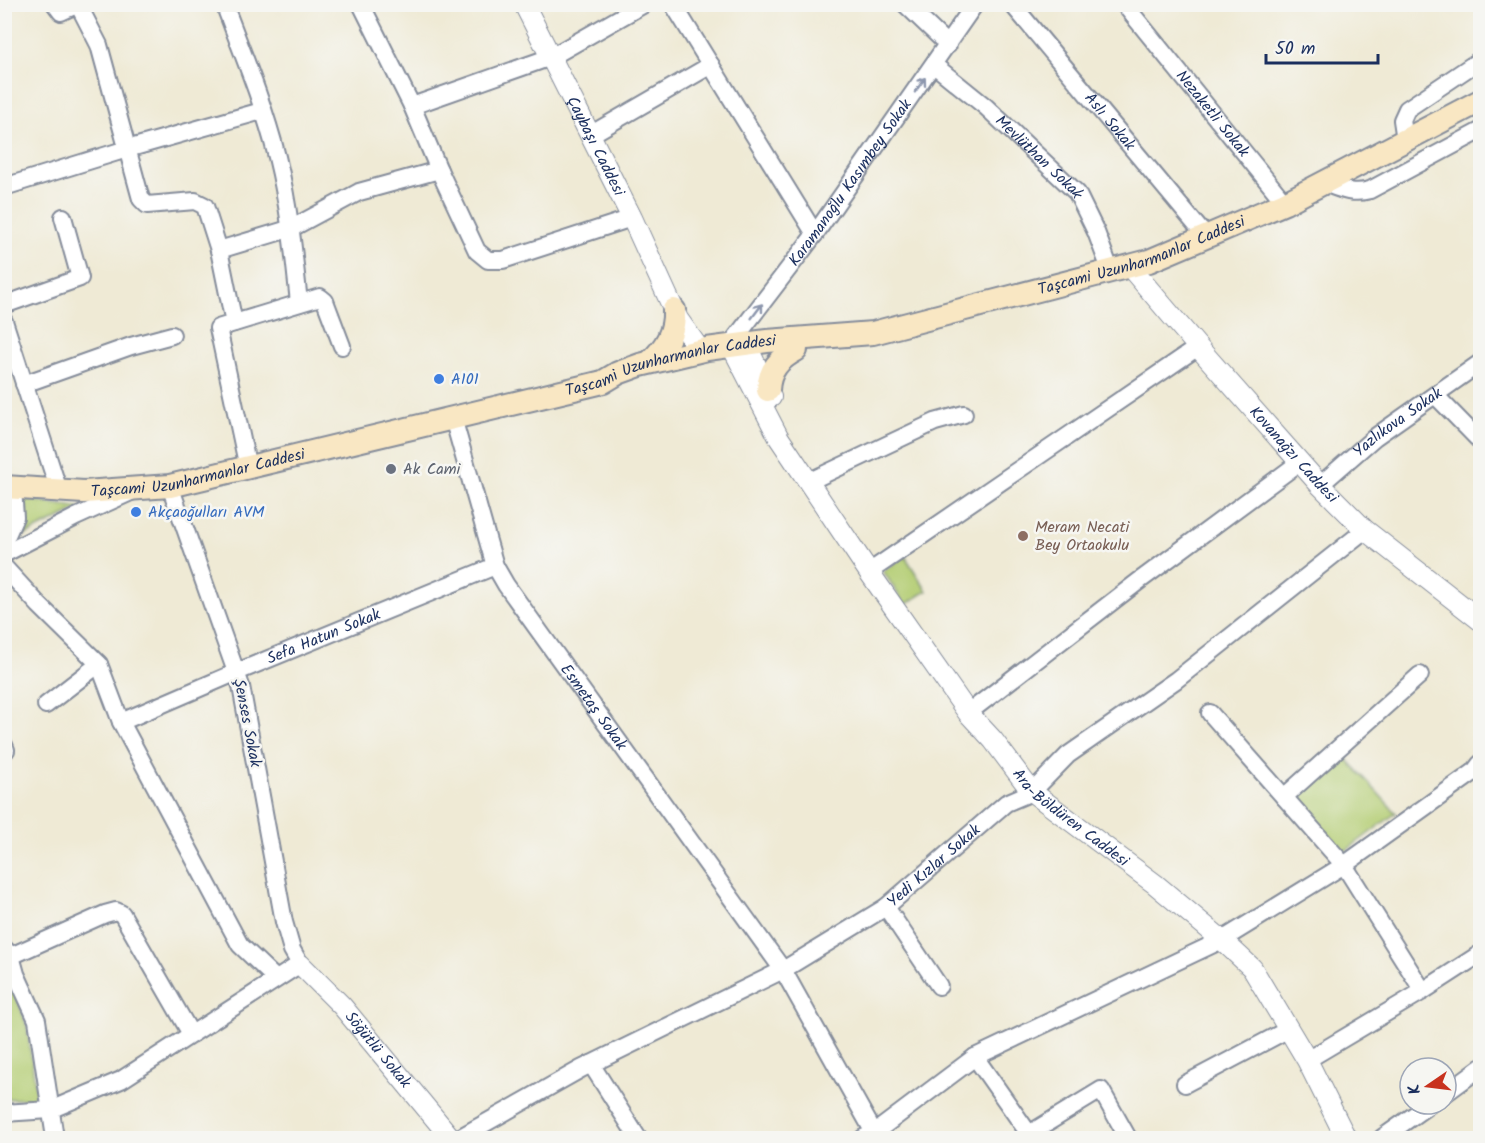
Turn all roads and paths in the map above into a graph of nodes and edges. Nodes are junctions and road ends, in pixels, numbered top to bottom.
1 (55, 4) edge
2 (224, 4) edge
3 (361, 4) edge
4 (524, 4) edge
5 (644, 4) edge
6 (673, 4) edge
7 (905, 4) edge
8 (975, 4) edge
9 (1012, 4) edge
10 (1124, 4) edge
11 (948, 45) junction
12 (551, 57) junction
13 (1480, 60) edge
14 (711, 65) junction
15 (934, 65) junction
16 (1480, 101) edge
17 (412, 106) junction
18 (262, 111) junction
19 (1480, 131) edge
20 (590, 135) junction
21 (1405, 140) junction
22 (127, 149) junction
23 (439, 170) junction
24 (1324, 183) junction
25 (4, 187) edge
26 (1285, 203) junction
27 (63, 217) dead end
28 (632, 218) junction
29 (292, 228) junction
30 (815, 234) junction
31 (1207, 238) junction
32 (219, 250) junction
33 (1120, 269) junction
34 (670, 300) junction
35 (299, 303) junction
36 (4, 305) edge
37 (4, 321) edge
38 (234, 323) junction
39 (873, 333) junction
40 (172, 335) dead end
41 (342, 346) dead end
42 (1198, 347) junction
43 (729, 350) junction
44 (796, 350) junction
45 (651, 362) junction
46 (1480, 363) edge
47 (603, 382) junction
48 (24, 384) junction
49 (768, 390) junction
50 (1436, 396) junction
51 (964, 414) dead end
52 (453, 418) junction
53 (1480, 441) edge
54 (1300, 462) junction
55 (248, 468) junction
56 (810, 481) junction
57 (1320, 485) junction
58 (170, 486) junction
59 (9, 487) edge
60 (137, 490) junction
61 (59, 491) junction
62 (1365, 530) junction
63 (4, 542) edge
64 (4, 554) edge
65 (495, 566) junction
66 (4, 567) edge
67 (869, 572) junction
68 (1480, 621) edge
69 (99, 664) junction
70 (237, 672) junction
71 (1420, 675) dead end
72 (46, 705) dead end
73 (1210, 712) dead end
74 (968, 713) junction
75 (121, 722) junction
76 (1478, 772) edge
77 (1032, 792) junction
78 (1284, 796) junction
79 (1344, 865) junction
80 (885, 906) junction
81 (1222, 940) junction
82 (8, 952) edge
83 (1480, 954) edge
84 (300, 964) junction
85 (783, 970) junction
86 (276, 980) junction
87 (939, 986) dead end
88 (1423, 991) junction
89 (1289, 1029) junction
90 (191, 1034) junction
91 (975, 1057) junction
92 (1306, 1060) junction
93 (591, 1064) junction
94 (1480, 1068) edge
95 (1185, 1084) dead end
96 (1458, 1084) edge
97 (50, 1110) junction
98 (4, 1113) edge
99 (1413, 1116) edge
100 (1030, 1136) edge
101 (871, 1137) edge
102 (55, 1138) edge
103 (451, 1138) edge
104 (459, 1138) edge
105 (638, 1138) edge
106 (1128, 1138) edge
107 (1346, 1138) edge
108 (1382, 1138) edge

1 - 22 street
2 - 18 street
3 - 17 street
4 - 12 street, Çaybaşı Caddesi
5 - 12 street
6 - 14 street
7 - 11 street
8 - 11 street, Karamanoğlu Kasımbey Sokak
9 - 31 street, Aslı Sokak
10 - 26 street, Nezaketli Sokak
11 - 15 street, Karamanoğlu Kasımbey Sokak
12 - 17 street
12 - 20 street, Çaybaşı Caddesi
13 - 21 street
14 - 20 street
14 - 30 street
30 -> 15 street, Karamanoğlu Kasımbey Sokak
15 - 33 street, Mevlüthan Sokak
16 - 21 main road, Taşcami Uzunharmanlar Caddesi
17 - 23 street
18 - 22 street
18 - 29 street
19 - 24 street
20 - 28 street, Çaybaşı Caddesi
21 - 24 main road, Taşcami Uzunharmanlar Caddesi
22 - 25 street
22 - 32 street
23 - 28 street
23 - 29 street
24 - 26 main road, Taşcami Uzunharmanlar Caddesi
26 - 31 main road, Taşcami Uzunharmanlar Caddesi
27 - 36 street
28 - 34 street, Çaybaşı Caddesi
29 - 32 street
29 - 35 street
43 -> 30 street, Karamanoğlu Kasımbey Sokak
31 - 33 main road, Taşcami Uzunharmanlar Caddesi
32 - 38 street
33 - 39 main road, Taşcami Uzunharmanlar Caddesi
33 - 42 street, Kovanağzı Caddesi
34 - 43 street, Çaybaşı Caddesi
34 - 45 main road
35 - 38 street
35 - 41 street
37 - 48 street
38 - 55 street
39 - 43 main road, Taşcami Uzunharmanlar Caddesi
39 - 44 main road
40 - 48 street
42 - 54 street, Kovanağzı Caddesi
42 - 67 street
43 - 44 main road
43 - 45 main road, Taşcami Uzunharmanlar Caddesi
43 - 47 main road
43 - 49 street, Ara-Böldüren Caddesi
43 - 56 street, Ara-Böldüren Caddesi
44 - 49 main road
45 - 47 main road, Taşcami Uzunharmanlar Caddesi
46 - 50 street, Yazlıkova Sokak
47 - 52 main road, Taşcami Uzunharmanlar Caddesi
48 - 61 street
49 - 56 street, Ara-Böldüren Caddesi
50 - 53 street
50 - 57 street, Yazlıkova Sokak
51 - 56 street
52 - 55 main road, Taşcami Uzunharmanlar Caddesi
52 - 65 street, Esmetaş Sokak
54 - 57 street, Kovanağzı Caddesi
54 - 74 street
55 - 58 main road, Taşcami Uzunharmanlar Caddesi
56 - 67 street, Ara-Böldüren Caddesi
57 - 62 street, Kovanağzı Caddesi
58 - 60 main road, Taşcami Uzunharmanlar Caddesi
58 - 70 street, Şenses Sokak
59 - 61 main road, Taşcami Uzunharmanlar Caddesi
59 - 63 street
60 - 61 main road, Taşcami Uzunharmanlar Caddesi
60 - 64 street
62 - 68 street, Kovanağzı Caddesi
62 - 77 street, Yedi Kızlar Sokak
65 - 70 street, Sefa Hatun Sokak
65 - 85 street, Esmetaş Sokak
66 - 69 street
67 - 74 street, Ara-Böldüren Caddesi
69 - 72 street
69 - 75 street
70 - 75 street, Sefa Hatun Sokak
70 - 84 street, Şenses Sokak
71 - 78 street
73 - 78 street
74 - 77 street, Ara-Böldüren Caddesi
75 - 86 street
76 - 79 street
77 - 80 street, Yedi Kızlar Sokak
77 - 81 street, Ara-Böldüren Caddesi
78 - 79 street
79 - 81 street
79 - 88 street
80 - 85 street, Yedi Kızlar Sokak
80 - 87 street
81 - 89 street, Ara-Böldüren Caddesi
81 - 91 street
82 - 90 street
82 - 97 street
83 - 88 street
84 - 86 street
84 - 103 street, Söğütlü Sokak
85 - 93 street, Yedi Kızlar Sokak
85 - 101 street, Esmetaş Sokak
86 - 90 street
88 - 92 street
89 - 92 street, Ara-Böldüren Caddesi
89 - 95 street
90 - 97 street
91 - 100 street
91 - 101 street
92 - 107 street, Ara-Böldüren Caddesi
93 - 104 street, Yedi Kızlar Sokak
93 - 105 street
94 - 96 street
97 - 98 street
97 - 102 street
99 - 108 street
100 - 106 street

